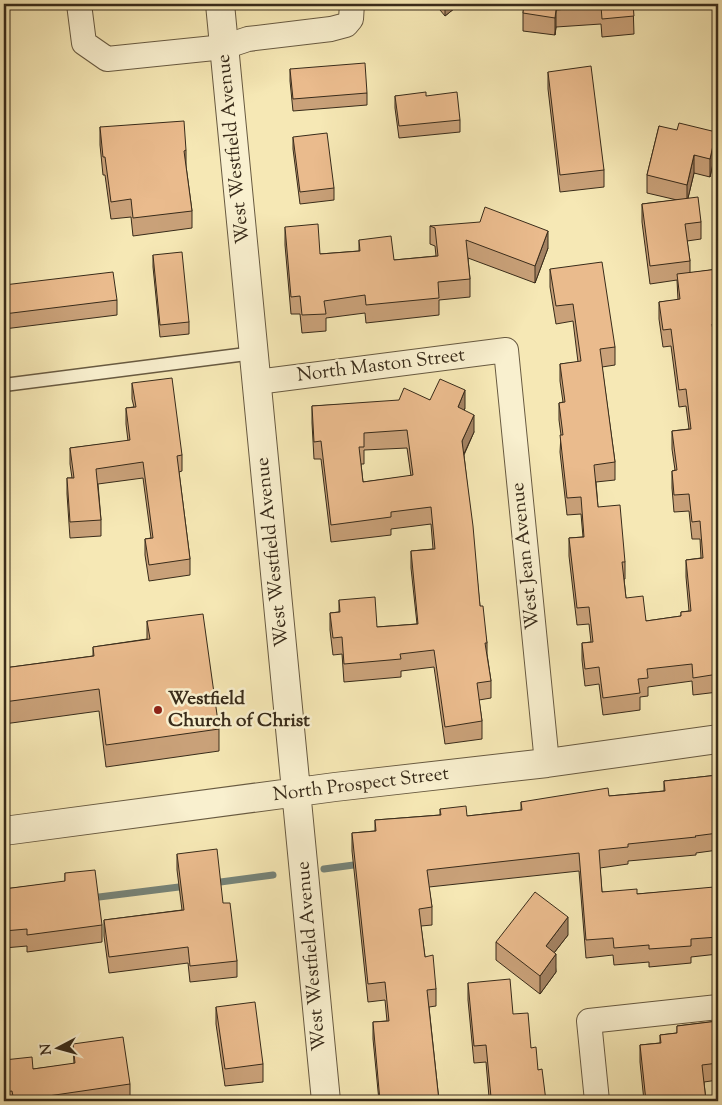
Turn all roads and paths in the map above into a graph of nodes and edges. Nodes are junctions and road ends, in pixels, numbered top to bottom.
1 (79, 4) edge
2 (220, 4) edge
3 (352, 4) edge
4 (224, 47) junction
5 (506, 350) joint
6 (254, 353) junction
7 (257, 382) junction
8 (4, 385) edge
9 (718, 739) edge
10 (547, 762) junction
11 (297, 792) junction
12 (4, 831) edge
13 (718, 1007) edge
14 (326, 1101) edge
15 (597, 1101) edge

1 - 4 street
2 - 4 street, West Westfield Avenue
3 - 4 street
4 - 6 street, West Westfield Avenue
5 - 7 street, North Maston Street
5 - 10 street, West Jean Avenue
6 - 7 street, West Westfield Avenue
6 - 8 lane
7 - 11 street, West Westfield Avenue
9 - 10 street, North Prospect Street
10 - 11 street, North Prospect Street
11 - 12 street, North Prospect Street
11 - 14 street, West Westfield Avenue
13 - 15 street

